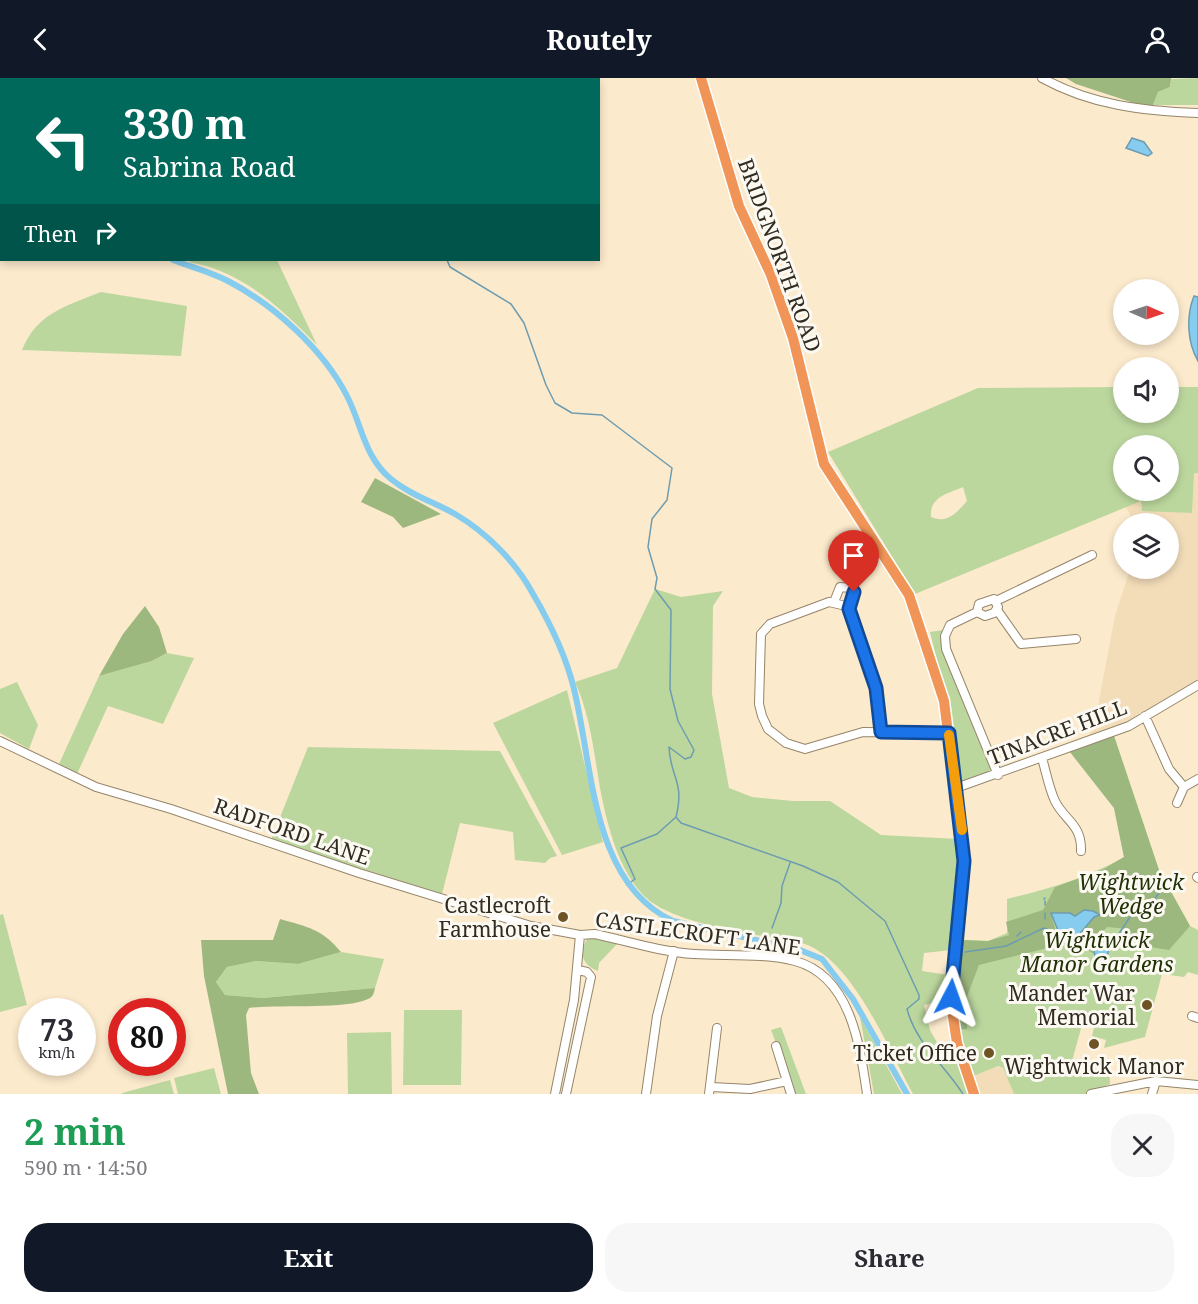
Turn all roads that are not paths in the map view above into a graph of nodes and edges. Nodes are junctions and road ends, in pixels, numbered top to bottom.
1 (701, 78) edge
2 (1042, 78) edge
3 (1198, 113) edge
4 (1092, 555) dead end
5 (996, 601) junction
6 (834, 602) junction
7 (849, 609) junction
8 (997, 610) junction
9 (976, 612) junction
10 (1076, 639) dead end
11 (1198, 685) edge
12 (1145, 716) junction
13 (881, 732) junction
14 (949, 733) junction
15 (0, 741) edge
16 (1042, 758) junction
17 (998, 775) junction
18 (1198, 779) edge
19 (1184, 787) junction
20 (956, 788) junction
21 (1177, 803) dead end
22 (1084, 845) dead end
23 (580, 935) junction
24 (674, 951) junction
25 (578, 970) junction
26 (717, 1028) dead end
27 (776, 1046) dead end
28 (787, 1081) junction
29 (1156, 1081) junction
30 (1198, 1085) edge
31 (710, 1090) edge
32 (555, 1094) edge
33 (566, 1094) edge
34 (646, 1094) edge
35 (791, 1094) edge
36 (867, 1094) edge
37 (974, 1094) edge
38 (1091, 1094) edge
39 (1152, 1094) edge

1 - 14 highway, BRIDGNORTH ROAD
2 - 3 street
4 - 5 street
5 - 8 street
5 - 9 street
6 - 7 street
6 - 7 street
6 - 13 street
7 - 13 street
8 - 9 street
8 - 10 street
9 - 17 street
11 - 12 street, TINACRE HILL
12 - 16 street, TINACRE HILL
12 - 19 street
13 - 14 street
14 - 20 highway, BRIDGNORTH ROAD
15 - 23 street, RADFORD LANE
16 - 17 street, TINACRE HILL
16 - 22 street
17 - 20 street, TINACRE HILL
18 - 19 street
19 - 21 street
20 - 37 highway, BRIDGNORTH ROAD
23 - 24 street, CASTLECROFT LANE
23 - 25 street
24 - 34 street
24 - 36 street, CASTLECROFT LANE
25 - 32 street
25 - 33 street
26 - 31 street
27 - 28 street
28 - 31 street
28 - 35 street
29 - 30 street
29 - 38 street
29 - 39 street

